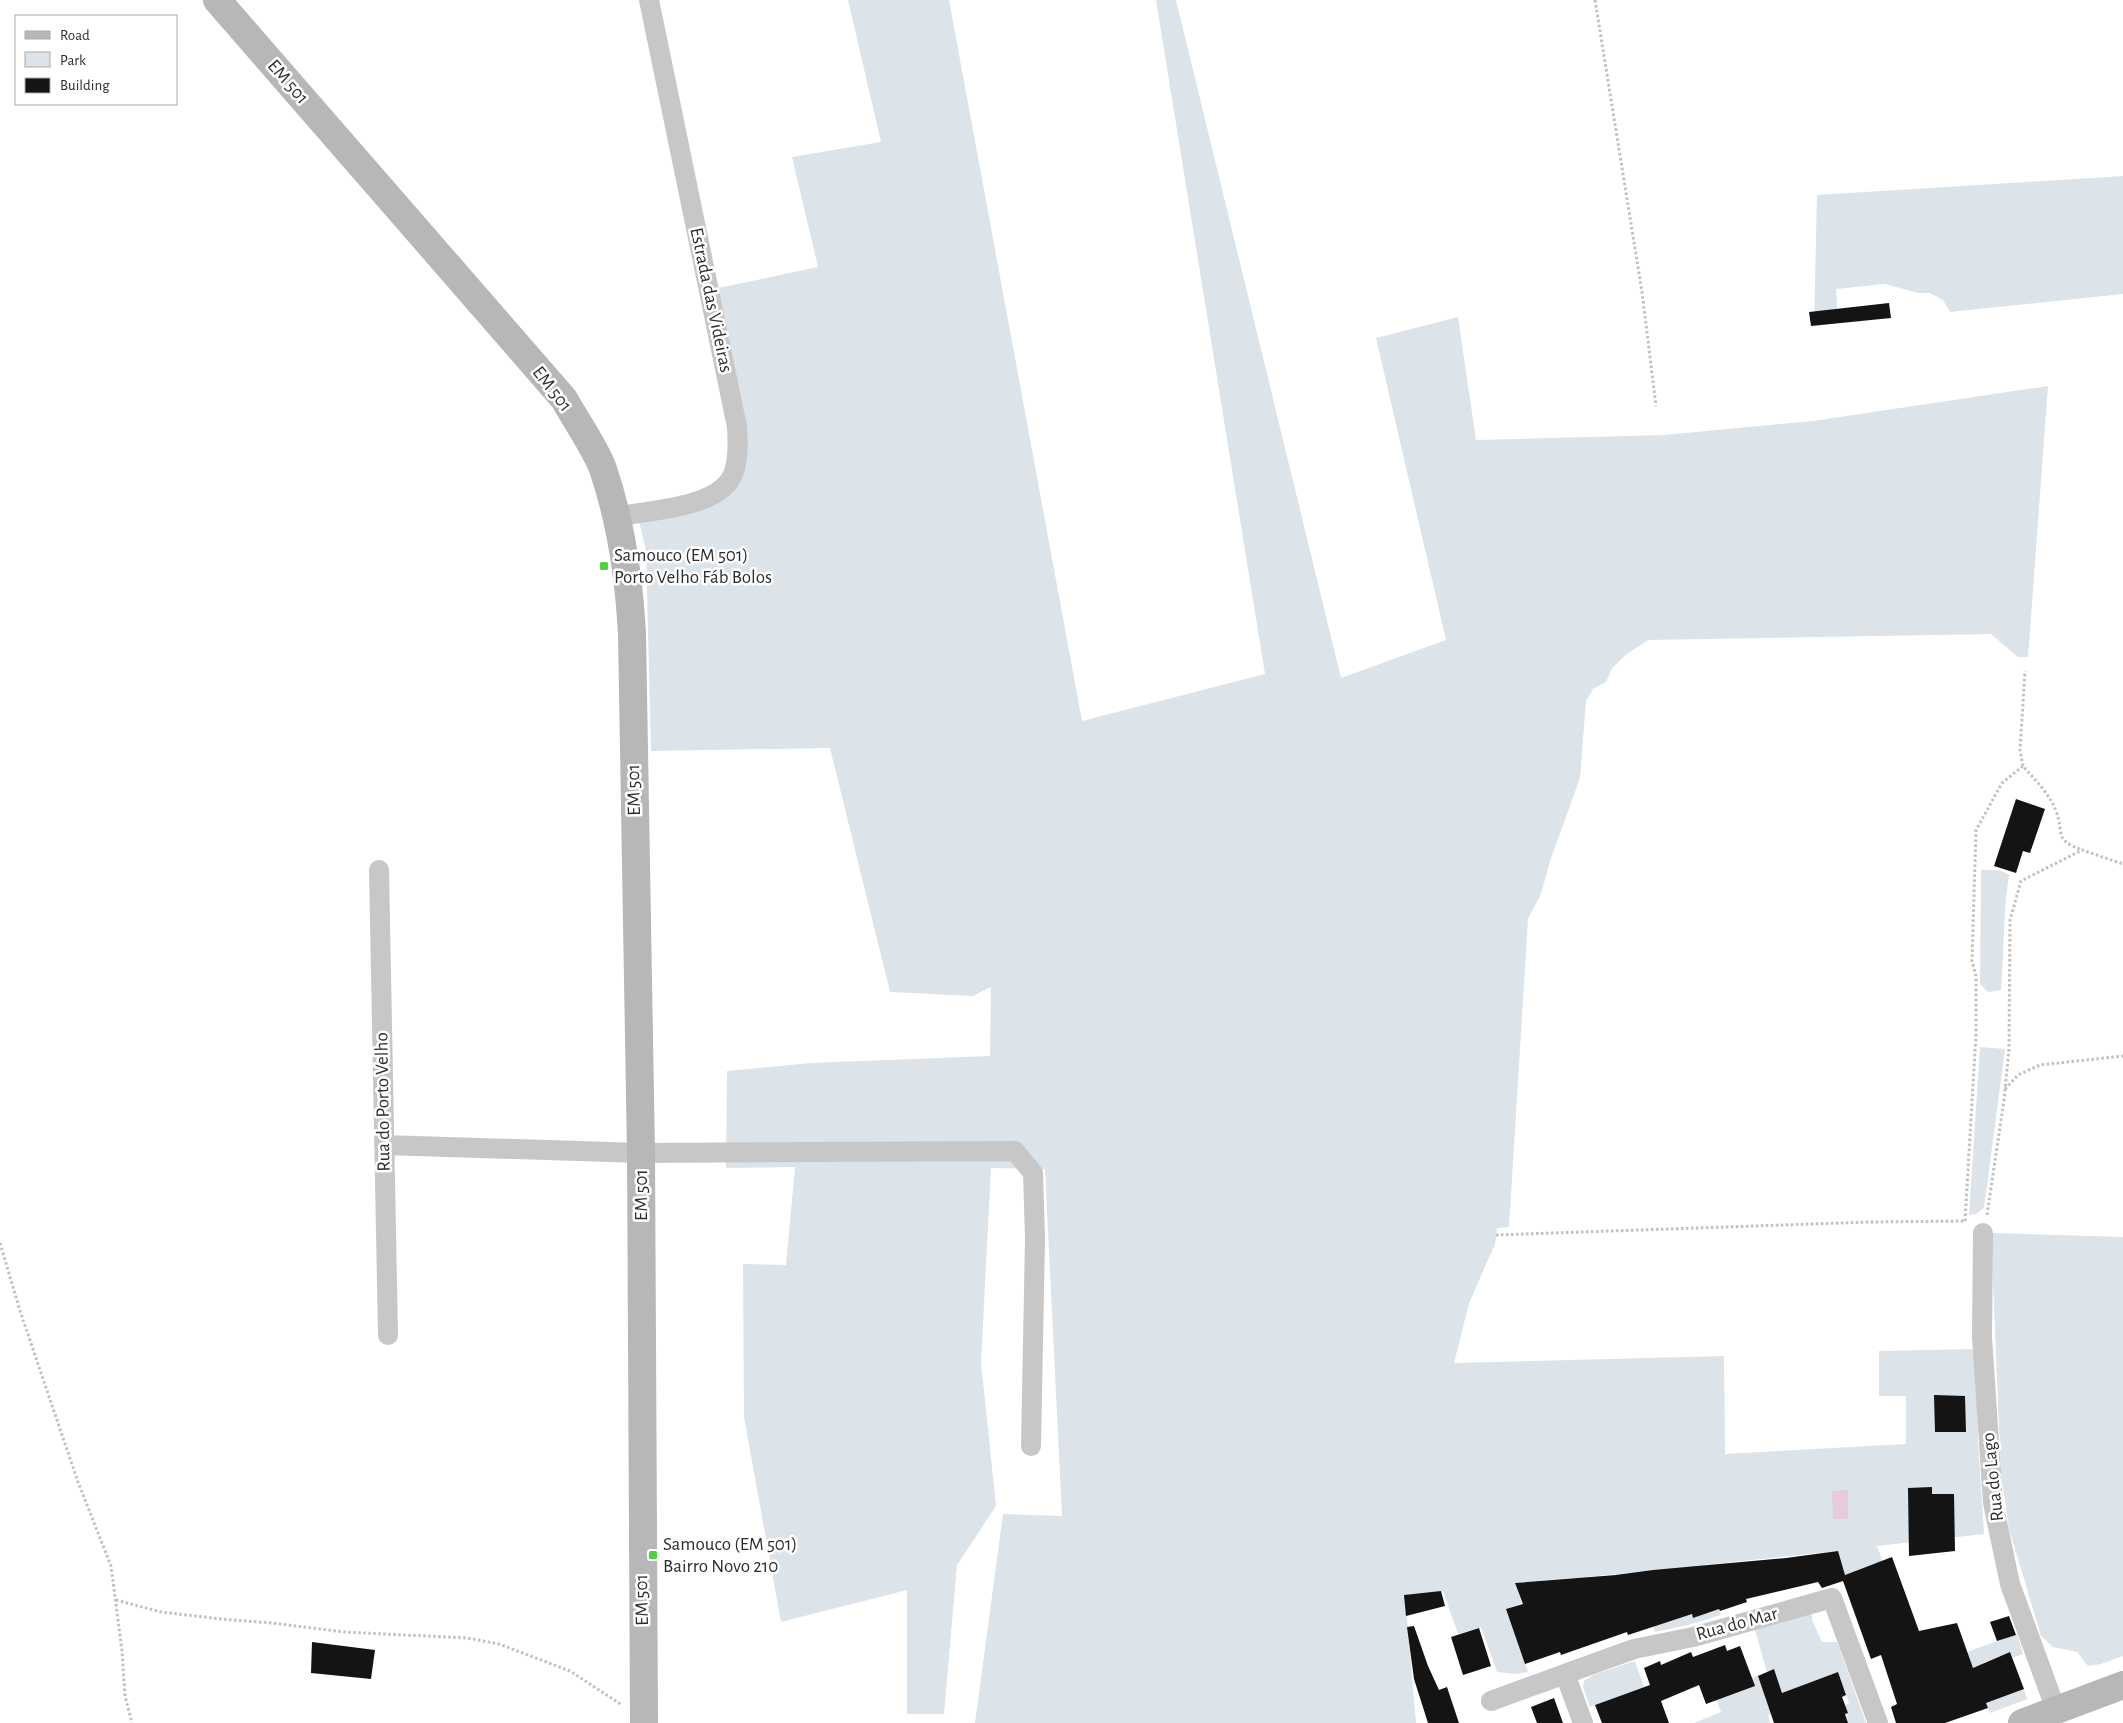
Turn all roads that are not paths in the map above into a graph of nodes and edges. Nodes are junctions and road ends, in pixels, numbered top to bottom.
1 (217, 0) edge
2 (649, 0) edge
3 (616, 516) junction
4 (379, 870) dead end
5 (384, 1146) junction
6 (641, 1153) junction
7 (1981, 1222) road end
8 (388, 1335) dead end
9 (1031, 1446) dead end
10 (1564, 1674) junction
11 (2123, 1685) edge
12 (1491, 1701) dead end
13 (2053, 1715) edge
14 (644, 1720) edge
15 (1583, 1723) edge
16 (1878, 1723) edge
17 (2022, 1723) edge

1 - 3 main road, EM 501 / EM 501
2 - 3 street, Estrada das Videiras
3 - 6 main road, EM 501 / EM 501
4 - 5 street, Rua do Porto Velho
5 - 6 street
5 - 8 street, Rua do Porto Velho
6 - 9 street
6 - 14 main road, EM 501 / EM 501
7 - 13 street, Rua do Lago
10 - 12 street
10 - 15 street
10 - 16 street, Rua do Mar
11 - 13 main road
13 - 17 main road

